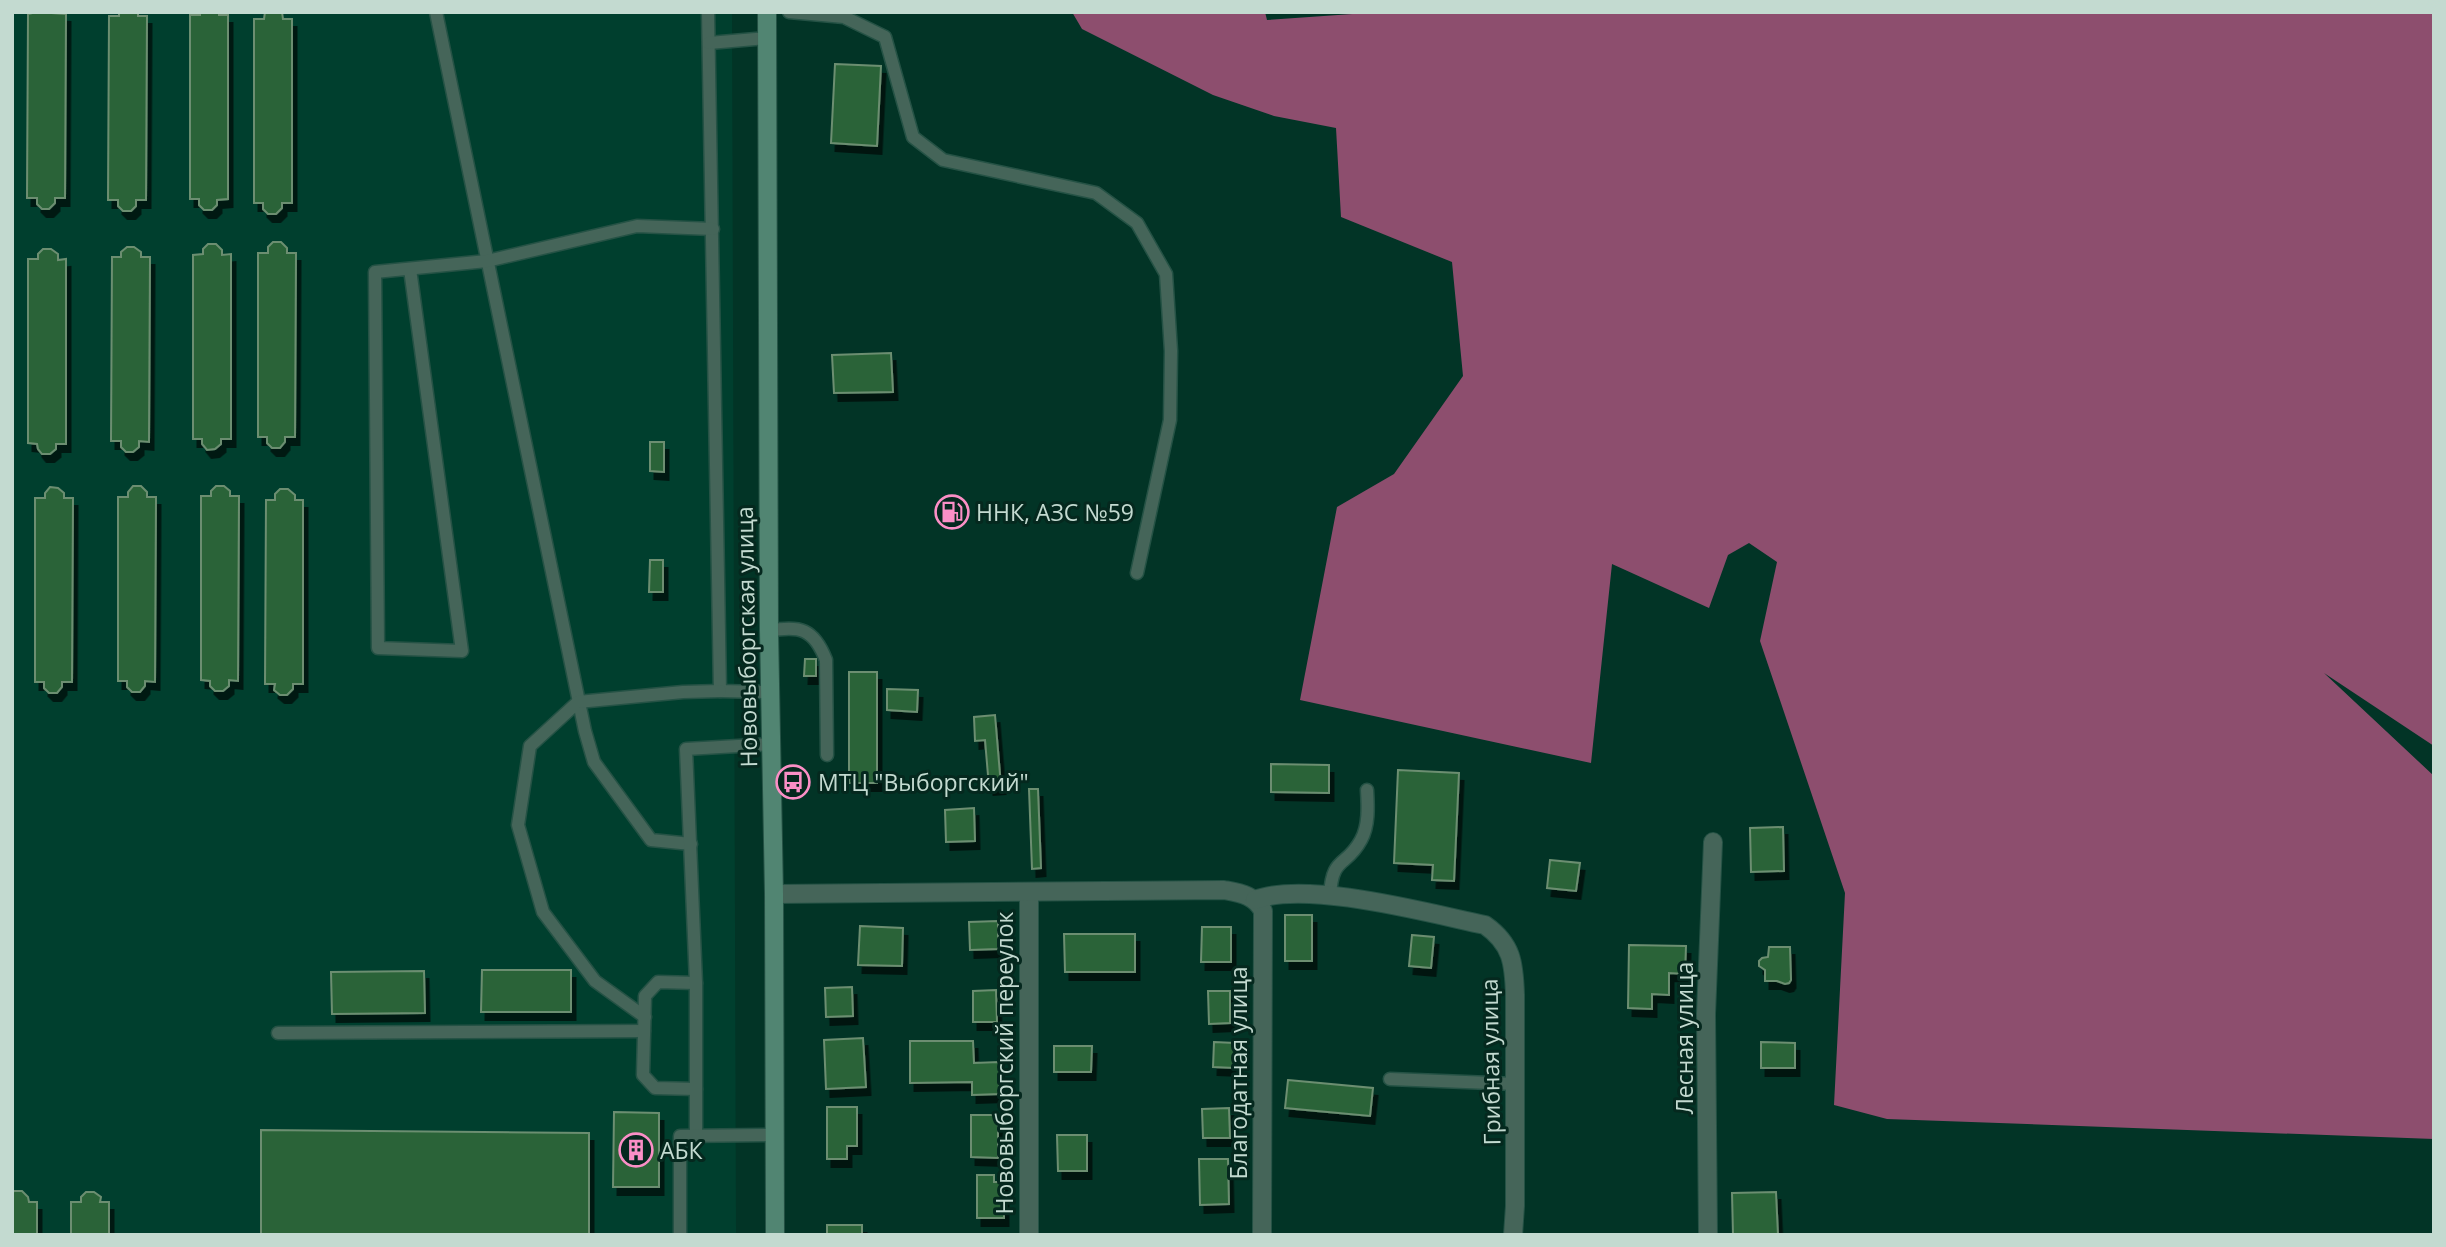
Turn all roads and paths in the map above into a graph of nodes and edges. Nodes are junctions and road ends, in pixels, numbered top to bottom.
1 (436, 12) edge
2 (708, 12) edge
3 (767, 12) edge
4 (789, 12) edge
5 (768, 38) junction
6 (709, 43) junction
7 (713, 229) junction
8 (487, 261) junction
9 (410, 269) junction
10 (1137, 573) dead end
11 (769, 631) junction
12 (720, 691) junction
13 (769, 692) junction
14 (579, 702) junction
15 (772, 744) junction
16 (827, 755) dead end
17 (1367, 790) dead end
18 (1713, 842) dead end
19 (691, 844) junction
20 (1029, 892) junction
21 (774, 894) junction
22 (1330, 896) junction
23 (1259, 905) junction
24 (696, 983) junction
25 (645, 1017) junction
26 (644, 1031) junction
27 (278, 1033) dead end
28 (1390, 1079) dead end
29 (1516, 1084) junction
30 (696, 1089) junction
31 (696, 1136) junction
32 (773, 1136) junction
33 (680, 1235) edge
34 (775, 1235) edge
35 (1029, 1235) edge
36 (1262, 1235) edge
37 (1513, 1235) edge
38 (1708, 1235) edge

1 - 8 lane
2 - 6 lane
3 - 5 street, Нововыборгская улица
4 - 10 lane
5 - 6 lane
5 - 11 street, Нововыборгская улица
6 - 7 lane
7 - 8 lane
7 - 12 lane
8 - 9 lane
8 - 14 lane
9 - 9 lane
11 - 13 street, Нововыборгская улица
11 - 16 lane
12 - 13 lane
12 - 14 lane
13 - 15 street, Нововыборгская улица
14 - 19 lane
14 - 25 lane
15 - 19 lane
15 - 21 street, Нововыборгская улица
17 - 22 lane
18 - 38 street, Лесная улица
19 - 24 lane
20 - 21 street
20 - 23 street
20 - 35 street, Нововыборгский переулок
21 - 32 street, Нововыборгская улица
22 - 23 street, Грибная улица
22 - 29 street, Грибная улица
23 - 36 street, Благодатная улица
24 - 25 lane
24 - 30 lane
25 - 26 lane
26 - 27 lane
26 - 30 lane
28 - 29 lane
29 - 37 street, Грибная улица
30 - 31 lane
31 - 32 lane
31 - 33 lane
32 - 34 street, Нововыборгская улица

